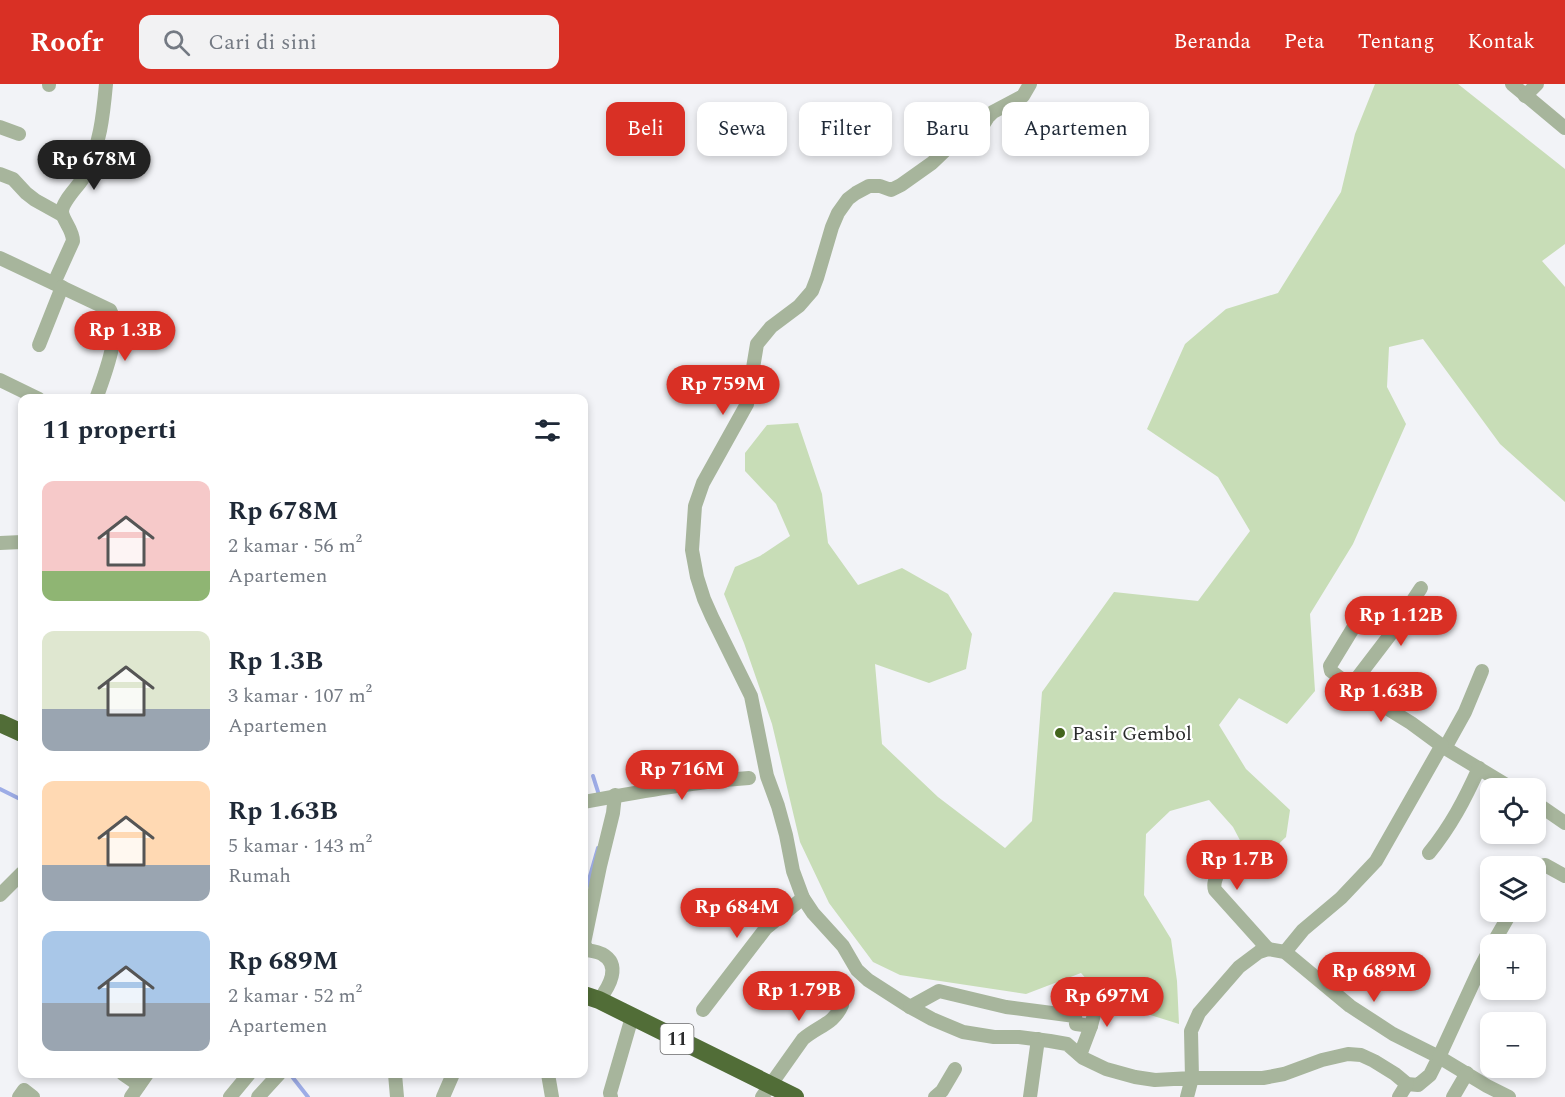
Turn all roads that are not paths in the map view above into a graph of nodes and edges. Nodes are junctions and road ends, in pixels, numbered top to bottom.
1 (106, 84) edge
2 (1030, 84) edge
3 (1512, 84) edge
4 (1537, 84) edge
5 (1526, 96) junction
6 (1562, 120) edge
7 (0, 127) edge
8 (19, 134) dead end
9 (0, 174) edge
10 (63, 215) junction
11 (0, 258) edge
12 (58, 285) junction
13 (39, 345) dead end
14 (0, 380) edge
15 (29, 394) edge
16 (98, 394) edge
17 (18, 542) edge
18 (0, 543) edge
19 (1421, 588) dead end
20 (1355, 626) dead end
21 (1482, 671) dead end
22 (1351, 686) junction
23 (0, 723) edge
24 (18, 731) edge
25 (1443, 746) junction
26 (1479, 768) junction
27 (749, 778) dead end
28 (1496, 778) edge
29 (613, 796) junction
30 (589, 801) edge
31 (1546, 810) edge
32 (1565, 823) edge
33 (1213, 851) dead end
34 (1429, 853) dead end
35 (1546, 866) edge
36 (1565, 876) edge
37 (18, 877) edge
38 (0, 895) edge
39 (804, 898) junction
40 (588, 924) edge
41 (1268, 949) junction
42 (588, 950) edge
43 (1285, 952) junction
44 (1480, 968) edge
45 (1100, 991) dead end
46 (591, 998) edge
47 (842, 1005) dead end
48 (910, 1007) junction
49 (703, 1010) dead end
50 (632, 1017) junction
51 (1091, 1026) junction
52 (1038, 1040) junction
53 (1080, 1055) junction
54 (1439, 1057) junction
55 (955, 1069) dead end
56 (1467, 1073) junction
57 (246, 1078) edge
58 (255, 1078) edge
59 (275, 1078) edge
60 (395, 1078) edge
61 (451, 1078) edge
62 (549, 1078) edge
63 (1192, 1078) junction
64 (143, 1080) edge
65 (1407, 1084) junction
66 (766, 1091) edge
67 (261, 1093) edge
68 (19, 1097) edge
69 (33, 1097) edge
70 (131, 1097) edge
71 (230, 1097) edge
72 (397, 1097) edge
73 (443, 1097) edge
74 (552, 1097) edge
75 (611, 1097) edge
76 (795, 1097) edge
77 (935, 1097) edge
78 (1030, 1097) edge
79 (1187, 1097) edge
80 (1399, 1097) edge
81 (1453, 1097) edge
82 (1509, 1097) edge

1 - 10 street
2 - 39 street
3 - 5 street
4 - 5 street
5 - 6 street
7 - 8 street
9 - 10 street
10 - 12 street
11 - 12 street
12 - 13 street
12 - 16 street
14 - 15 street
17 - 18 street
19 - 22 street
20 - 22 street
21 - 25 street
22 - 25 street
23 - 24 highway
25 - 26 street
25 - 43 street
26 - 28 street
26 - 34 street
27 - 29 street
29 - 30 street
29 - 40 street
31 - 32 street
33 - 41 street
35 - 36 street
37 - 38 street
39 - 48 street
39 - 49 street
41 - 43 street
41 - 63 street
42 - 46 street
43 - 54 street
44 - 54 street
45 - 51 street
46 - 50 highway, 11
47 - 66 street
48 - 51 street
48 - 52 street
50 - 66 highway, 11
50 - 75 street
51 - 53 street
52 - 53 street
52 - 78 street
53 - 63 street
54 - 56 street
54 - 65 street
55 - 77 street
56 - 81 street
56 - 82 street
57 - 71 street
58 - 67 street
59 - 67 street
60 - 72 street
61 - 73 street
62 - 74 street
63 - 65 street
63 - 79 street
64 - 70 street
65 - 80 street
66 - 76 highway, 11
68 - 69 street

